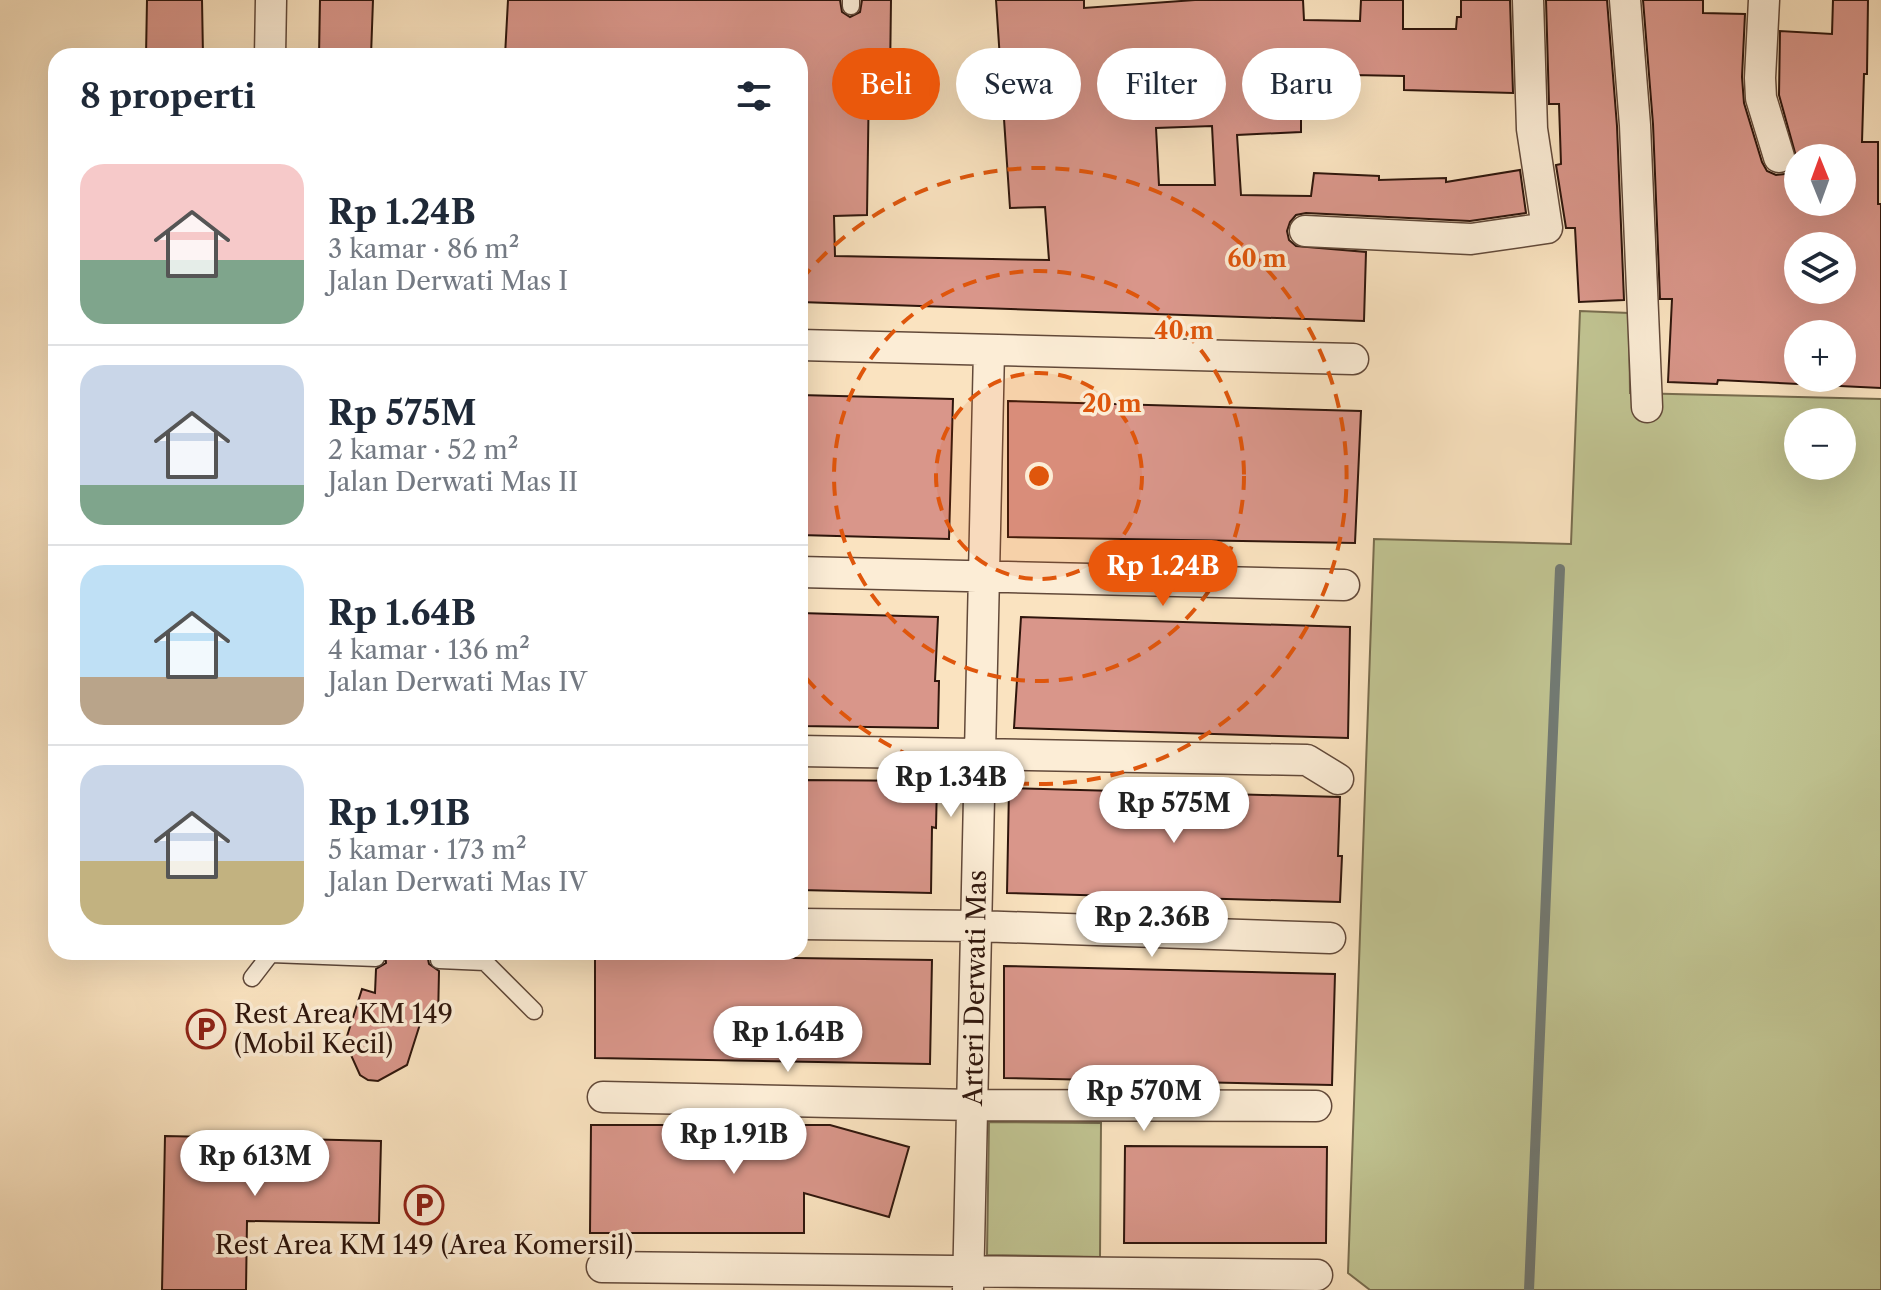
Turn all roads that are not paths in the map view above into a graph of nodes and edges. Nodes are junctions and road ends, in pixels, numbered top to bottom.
1 (271, 0) edge
2 (1528, 0) edge
3 (1625, 0) edge
4 (1764, 0) edge
5 (270, 48) edge
6 (1779, 157) dead end
7 (1305, 231) dead end
8 (808, 345) edge
9 (989, 350) junction
10 (1353, 359) dead end
11 (1647, 407) dead end
12 (808, 572) edge
13 (983, 578) junction
14 (1344, 585) dead end
15 (808, 751) edge
16 (980, 755) junction
17 (1338, 779) dead end
18 (808, 924) edge
19 (976, 926) junction
20 (1330, 938) dead end
21 (266, 960) edge
22 (483, 960) edge
23 (252, 978) dead end
24 (534, 1011) dead end
25 (603, 1097) dead end
26 (972, 1105) junction
27 (1316, 1106) dead end
28 (602, 1267) dead end
29 (1317, 1275) dead end
30 (968, 1280) edge

1 - 5 street
2 - 7 street
3 - 11 street
4 - 6 street
8 - 9 street
9 - 10 street
9 - 13 street, Arteri Derwati Mas
12 - 13 street
13 - 14 street
13 - 16 street, Arteri Derwati Mas
15 - 16 street
16 - 17 street
16 - 19 street, Arteri Derwati Mas
18 - 19 street
19 - 20 street
19 - 26 street, Arteri Derwati Mas
21 - 23 lane
22 - 24 lane
25 - 26 street
26 - 27 street
26 - 30 street, Arteri Derwati Mas
28 - 30 street
29 - 30 street

